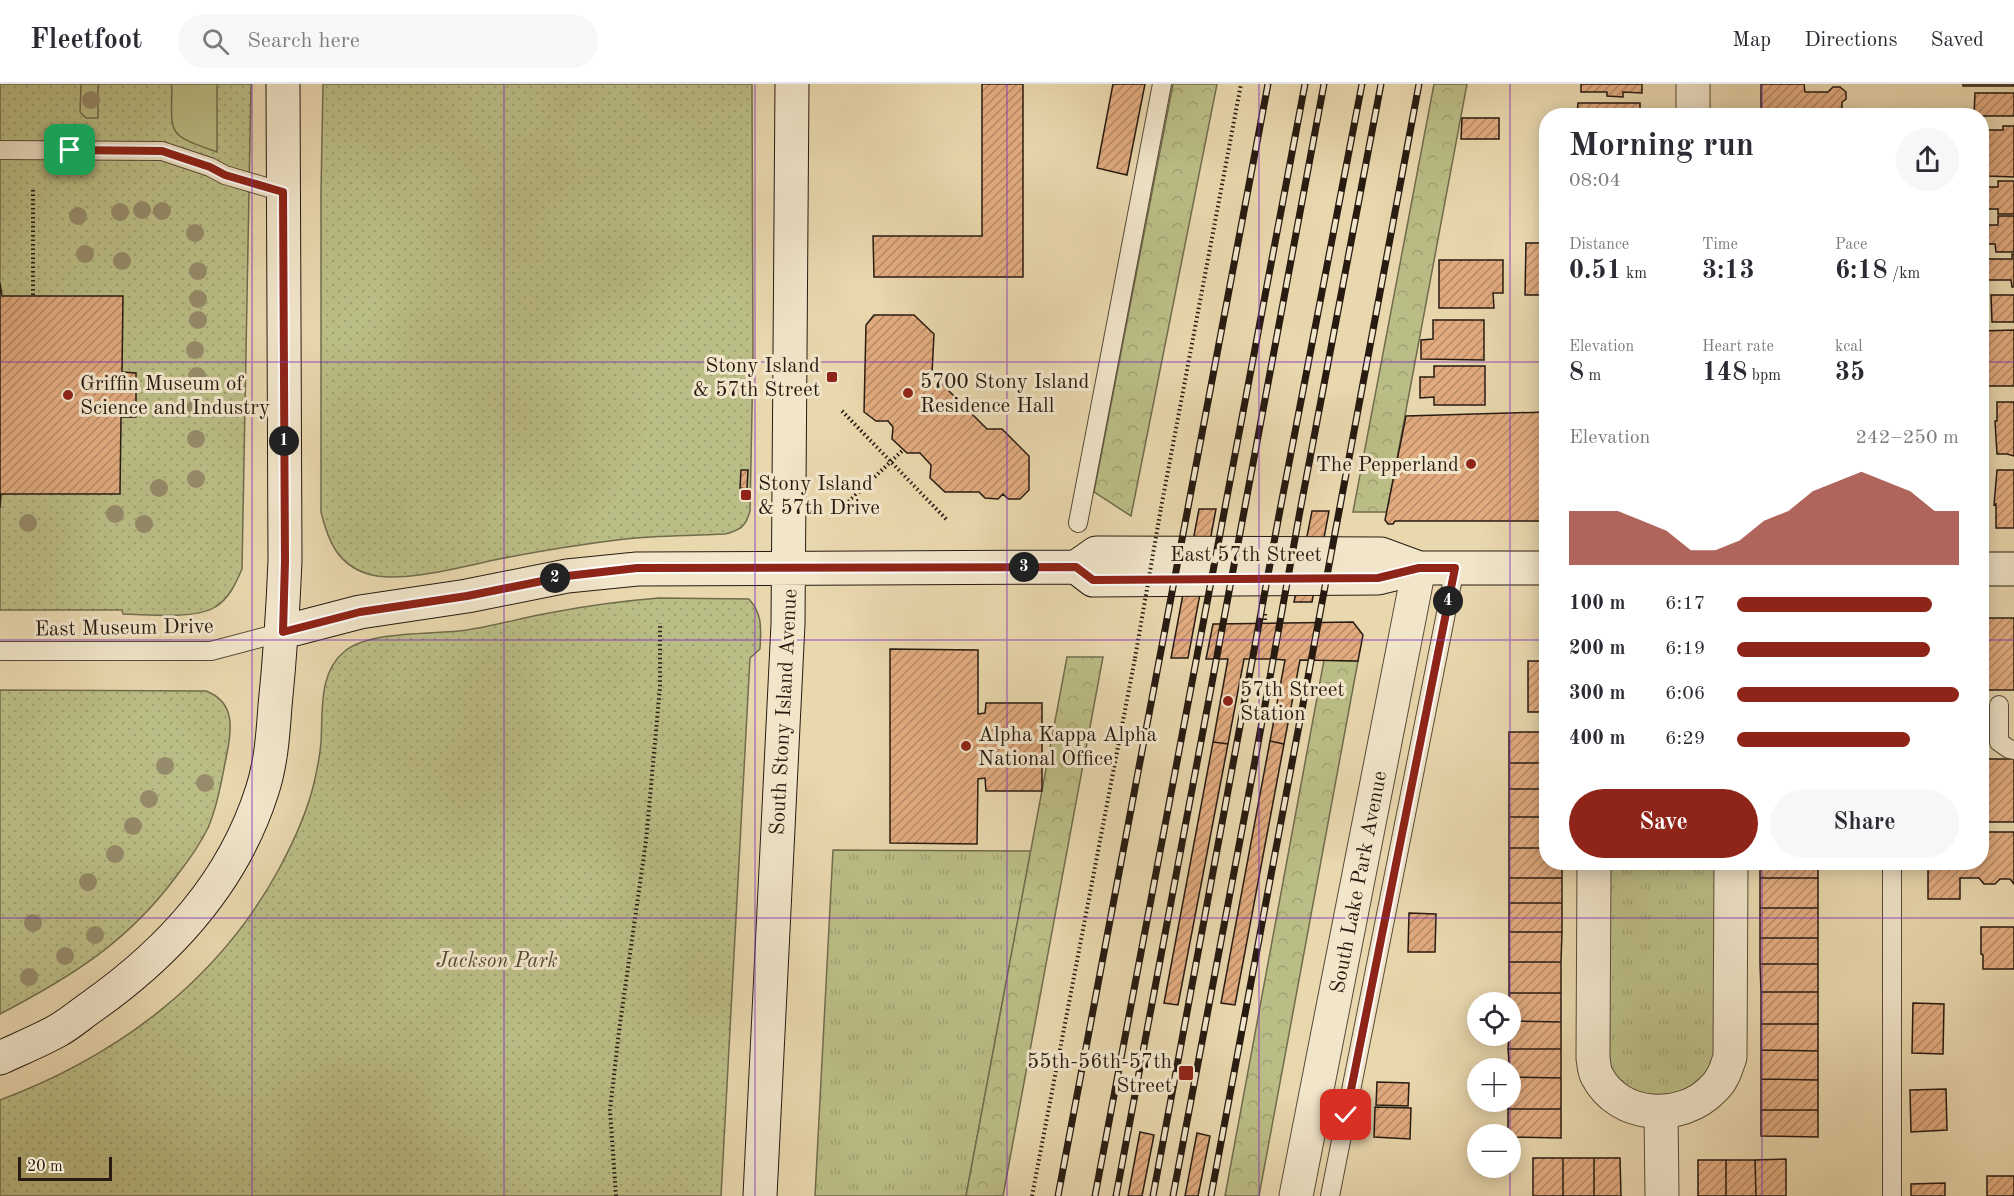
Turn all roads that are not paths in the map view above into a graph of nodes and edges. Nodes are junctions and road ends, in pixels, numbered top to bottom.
1 (283, 84) edge
2 (792, 84) edge
3 (1162, 84) edge
4 (1693, 84) edge
5 (1693, 108) edge
6 (0, 150) edge
7 (283, 192) junction
8 (1078, 522) dead end
9 (1419, 568) junction
10 (1455, 568) junction
11 (1539, 568) edge
12 (790, 569) junction
13 (1989, 569) edge
14 (2014, 569) edge
15 (283, 632) junction
16 (0, 651) edge
17 (1999, 705) dead end
18 (2014, 750) edge
19 (1594, 870) edge
20 (1731, 870) edge
21 (1892, 870) edge
22 (0, 1059) edge
23 (1661, 1112) junction
24 (760, 1196) edge
25 (1296, 1196) edge
26 (1330, 1196) edge
27 (1662, 1196) edge
28 (1892, 1196) edge

1 - 7 street
2 - 12 street, South Stony Island Avenue
3 - 8 lane
4 - 5 street
6 - 7 lane
7 - 15 street
9 - 10 street, East 57th Street
9 - 12 street, East 57th Street
9 - 25 street, South Lake Park Avenue
10 - 11 street, East 57th Street
10 - 26 lane
12 - 15 street, East 57th Street
12 - 24 street, South Stony Island Avenue
13 - 14 street
15 - 16 lane, East Museum Drive
15 - 22 street
17 - 18 lane
19 - 23 street
20 - 23 street
21 - 28 lane
23 - 27 street

